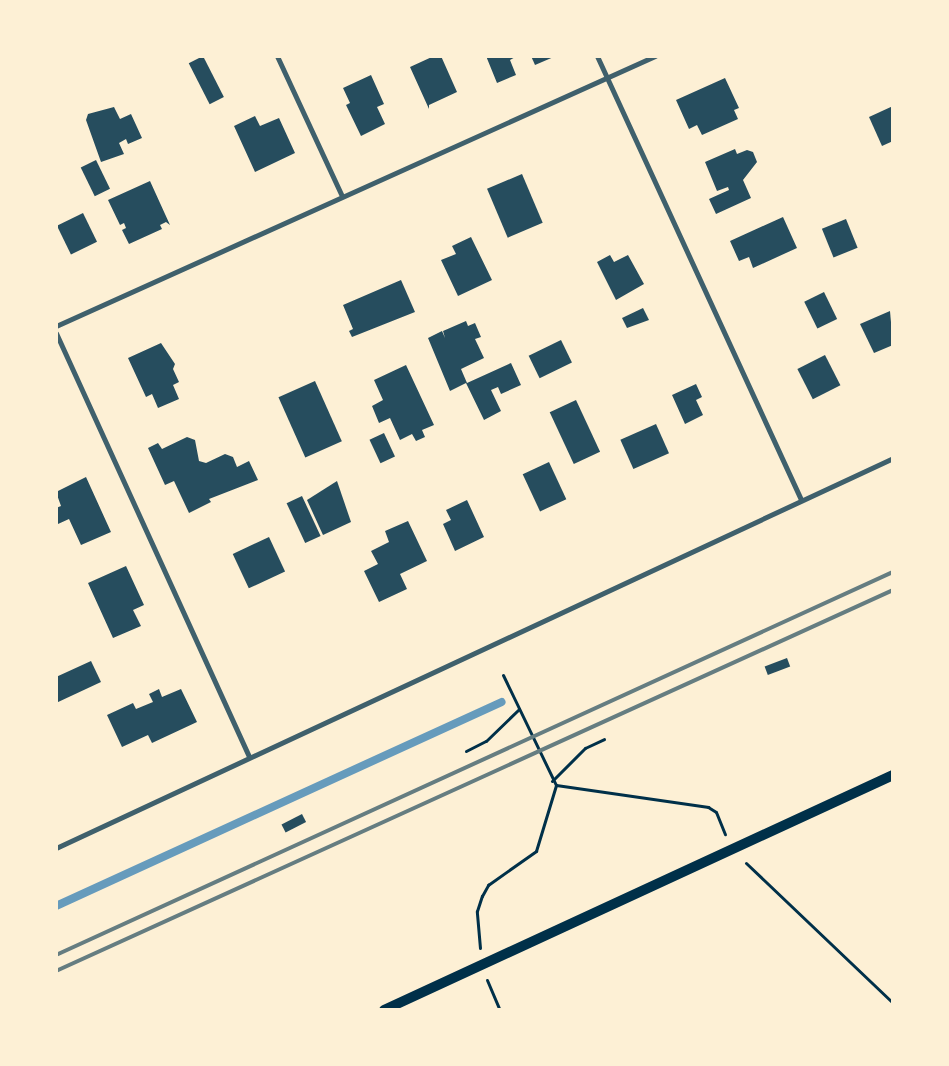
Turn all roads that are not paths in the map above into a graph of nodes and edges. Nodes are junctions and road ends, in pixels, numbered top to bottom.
1 (277, 56) edge
2 (597, 56) edge
3 (655, 56) edge
4 (607, 78) junction
5 (342, 196) junction
6 (56, 326) edge
7 (56, 333) edge
8 (893, 458) edge
9 (801, 499) junction
10 (249, 756) junction
11 (893, 775) edge
12 (56, 848) edge
13 (384, 1010) edge

1 - 5 street
2 - 4 street
3 - 4 street
4 - 5 street
4 - 9 street
5 - 6 street
7 - 10 street
8 - 9 street
9 - 10 street
10 - 12 street
11 - 13 main road

